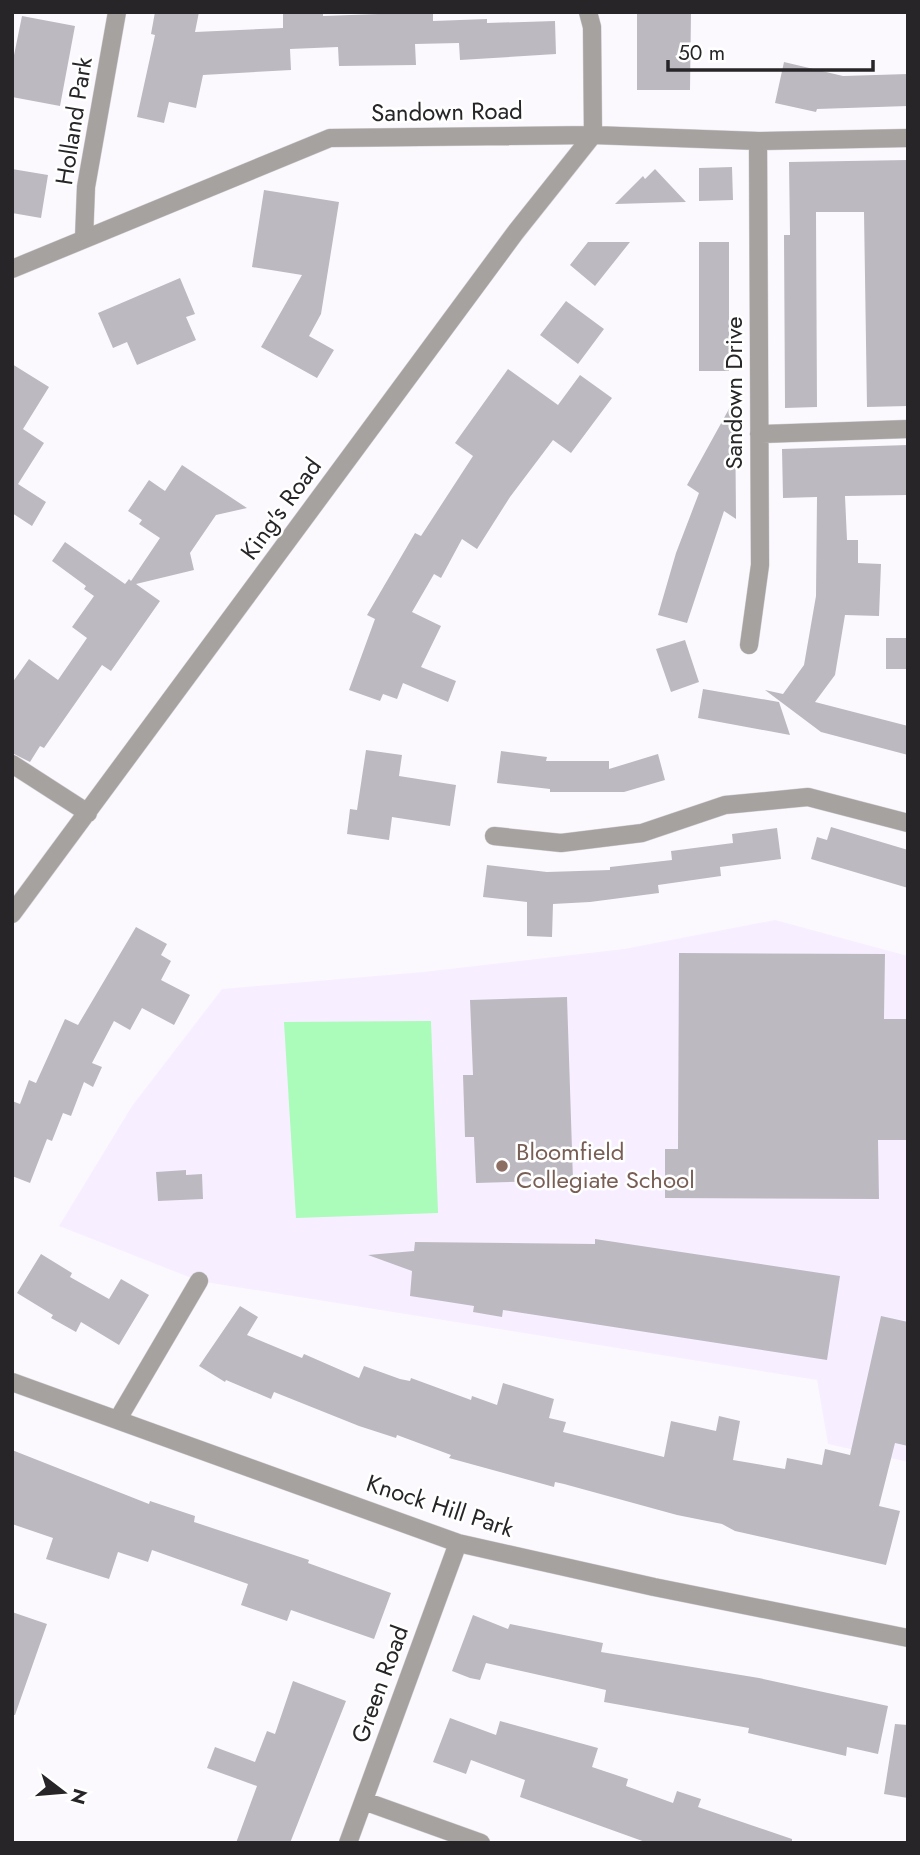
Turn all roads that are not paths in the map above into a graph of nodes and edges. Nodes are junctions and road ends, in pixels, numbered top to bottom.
1 (117, 12) edge
2 (588, 12) edge
3 (593, 135) junction
4 (908, 138) edge
5 (758, 141) junction
6 (84, 239) junction
7 (12, 269) edge
8 (908, 429) edge
9 (759, 434) junction
10 (749, 645) dead end
11 (12, 764) edge
12 (88, 813) junction
13 (908, 823) edge
14 (494, 836) dead end
15 (12, 914) edge
16 (200, 1281) dead end
17 (12, 1382) edge
18 (118, 1419) junction
19 (458, 1543) junction
20 (908, 1638) edge
21 (363, 1801) junction
22 (348, 1843) edge
23 (481, 1843) edge

1 - 6 street, Holland Park
2 - 3 street
3 - 5 street, Sandown Road
3 - 6 street, Sandown Road
3 - 12 street, King's Road
4 - 5 street, Sandown Road
5 - 9 street, Sandown Drive
6 - 7 street, Sandown Road
8 - 9 street
9 - 10 street, Sandown Drive
11 - 12 street
12 - 15 street, King's Road
13 - 14 street
16 - 18 street
17 - 18 street, Knock Hill Park
18 - 19 street, Knock Hill Park
19 - 20 street, Knock Hill Park
19 - 21 street, Green Road
21 - 22 street, Green Road
21 - 23 street

